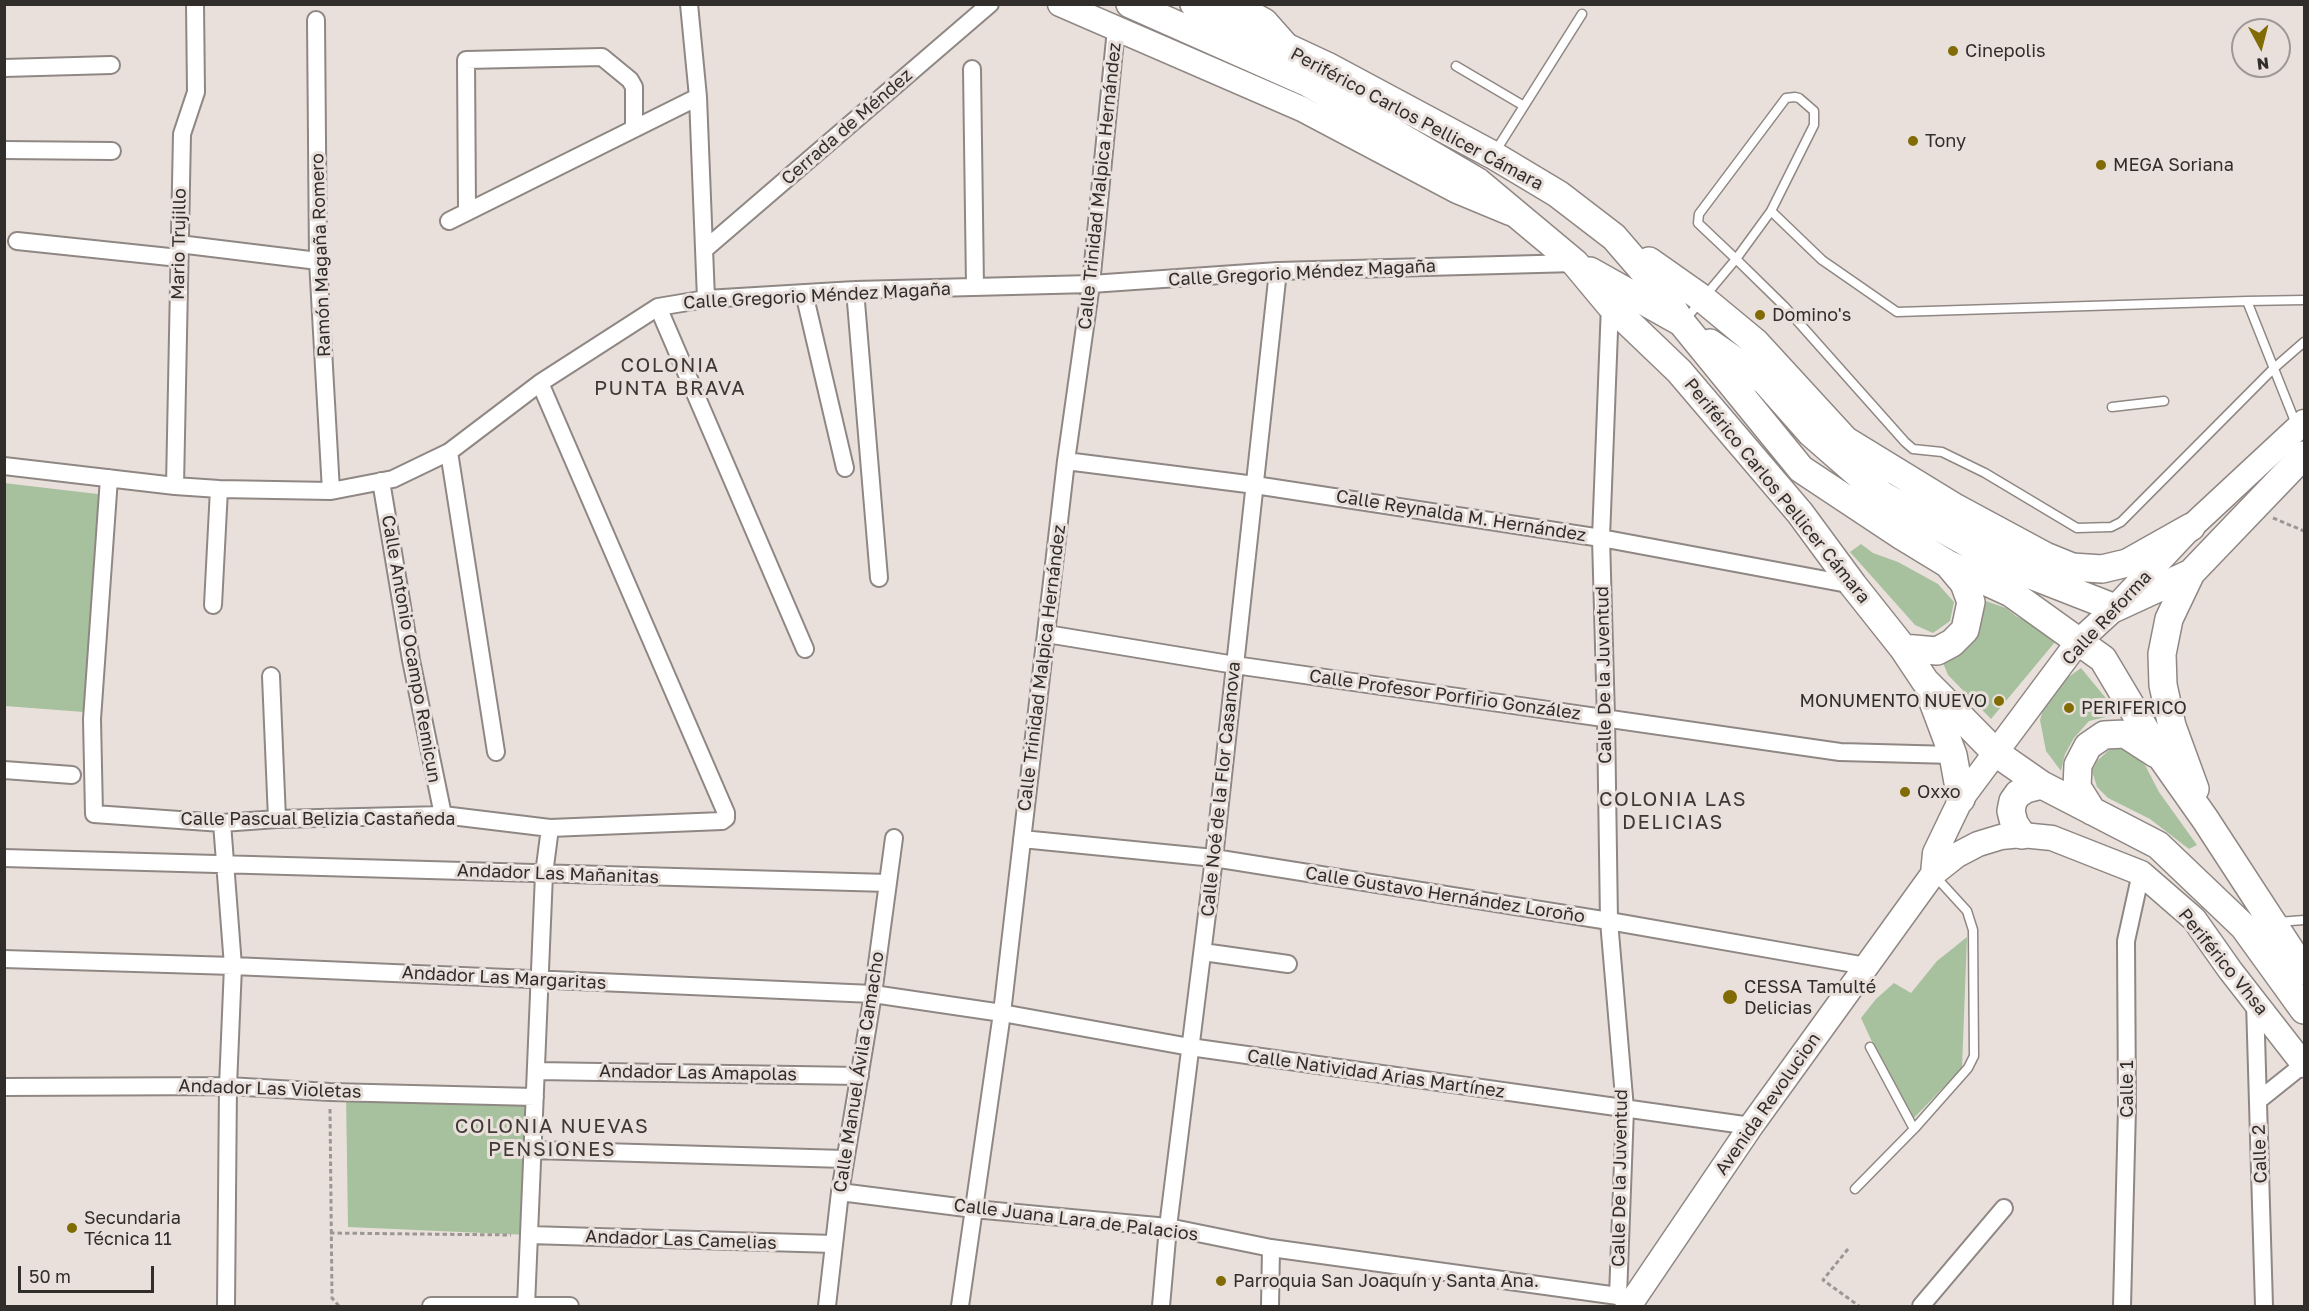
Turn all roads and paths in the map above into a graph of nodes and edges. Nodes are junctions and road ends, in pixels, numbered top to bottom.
1 (195, 4) edge
2 (689, 4) edge
3 (990, 4) edge
4 (1060, 4) edge
5 (1130, 4) edge
6 (1194, 4) edge
7 (1234, 4) edge
8 (1582, 14) dead end
9 (316, 20) dead end
10 (1116, 29) junction
11 (1291, 51) junction
12 (111, 65) dead end
13 (1456, 66) dead end
14 (4, 68) edge
15 (972, 69) dead end
16 (698, 97) junction
17 (1524, 106) junction
18 (634, 129) junction
19 (4, 150) edge
20 (112, 151) dead end
21 (1493, 155) junction
22 (1771, 211) junction
23 (467, 212) junction
24 (1518, 217) junction
25 (449, 221) dead end
26 (1614, 237) junction
27 (17, 241) dead end
28 (704, 250) junction
29 (179, 251) junction
30 (1736, 259) junction
31 (318, 261) junction
32 (1575, 263) junction
33 (1278, 271) junction
34 (1091, 284) junction
35 (975, 287) junction
36 (855, 290) junction
37 (804, 293) junction
38 (706, 299) junction
39 (1703, 299) junction
40 (2304, 300) edge
41 (2247, 302) junction
42 (1610, 305) junction
43 (658, 307) junction
44 (1682, 323) junction
45 (2304, 342) edge
46 (2272, 369) junction
47 (540, 383) junction
48 (2164, 401) dead end
49 (2112, 407) dead end
50 (2302, 429) edge
51 (449, 452) junction
52 (2304, 455) edge
53 (1066, 461) junction
54 (4, 466) edge
55 (846, 468) dead end
56 (109, 478) junction
57 (381, 482) junction
58 (1255, 484) junction
59 (175, 486) junction
60 (219, 489) junction
61 (332, 491) junction
62 (2250, 509) junction
63 (2191, 527) junction
64 (2304, 531) edge
65 (1600, 538) junction
66 (1948, 564) junction
67 (2191, 573) junction
68 (879, 578) dead end
69 (1853, 585) junction
70 (213, 605) dead end
71 (2115, 608) junction
72 (1047, 634) junction
73 (2078, 642) junction
74 (1903, 648) junction
75 (805, 649) dead end
76 (1235, 665) junction
77 (271, 676) dead end
78 (1925, 681) junction
79 (1606, 718) junction
80 (496, 752) dead end
81 (1996, 753) junction
82 (1953, 755) junction
83 (2162, 758) junction
84 (4, 770) edge
85 (72, 775) dead end
86 (2042, 785) junction
87 (1961, 799) junction
88 (2092, 811) junction
89 (443, 815) junction
90 (278, 819) junction
91 (2205, 819) junction
92 (222, 823) junction
93 (550, 828) junction
94 (2022, 835) junction
95 (894, 838) dead end
96 (1022, 840) junction
97 (4, 858) edge
98 (1214, 858) junction
99 (227, 866) junction
100 (2141, 873) junction
101 (544, 874) junction
102 (1933, 874) junction
103 (888, 884) junction
104 (2304, 920) edge
105 (1609, 921) junction
106 (2271, 922) junction
107 (1203, 952) junction
108 (4, 959) edge
109 (1288, 964) dead end
110 (232, 966) junction
111 (1866, 966) junction
112 (2304, 971) edge
113 (541, 979) junction
114 (873, 994) junction
115 (2255, 1001) junction
116 (2304, 1010) edge
117 (1002, 1013) junction
118 (1190, 1047) junction
119 (1870, 1047) dead end
120 (2304, 1065) edge
121 (536, 1071) junction
122 (860, 1076) junction
123 (228, 1086) junction
124 (4, 1087) edge
125 (330, 1092) junction
126 (535, 1097) junction
127 (2259, 1100) junction
128 (1625, 1109) junction
129 (1751, 1126) junction
130 (1914, 1129) junction
131 (533, 1150) junction
132 (845, 1159) junction
133 (1855, 1189) dead end
134 (840, 1192) junction
135 (2004, 1208) dead end
136 (974, 1209) junction
137 (1168, 1227) junction
138 (330, 1233) junction
139 (529, 1235) junction
140 (834, 1244) junction
141 (1271, 1248) junction
142 (1848, 1249) dead end
143 (1626, 1304) edge
144 (226, 1306) edge
145 (339, 1306) edge
146 (431, 1306) edge
147 (526, 1306) edge
148 (570, 1306) edge
149 (827, 1306) edge
150 (960, 1306) edge
151 (1161, 1306) edge
152 (1270, 1306) edge
153 (1860, 1306) edge
154 (1921, 1306) edge
155 (2122, 1306) edge
156 (2264, 1306) edge

1 - 29 street, Mario Trujillo
2 - 16 street
3 - 28 street, Cerrada de Méndez
4 - 10 street
5 - 24 main road, Periférico Carlos Pellicer Cámara
6 - 11 main road, Periférico Carlos Pellicer Cámara
7 - 11 street
8 - 17 lane
9 - 31 street, Ramón Magaña Romero
10 - 24 street
10 - 34 street, Calle Trinidad Malpica Hernández
11 - 21 main road, Periférico Carlos Pellicer Cámara
12 - 14 street
13 - 17 lane
15 - 35 street
16 - 18 street
16 - 28 street
17 - 21 lane
18 - 23 street
18 - 23 street
19 - 20 street
21 - 26 main road, Periférico Carlos Pellicer Cámara
22 - 30 lane
22 - 30 lane
22 - 41 lane
23 - 25 street
24 - 32 main road, Periférico Carlos Pellicer Cámara
26 - 39 main road
26 - 44 main road, Periférico Carlos Pellicer Cámara
27 - 29 street
28 - 38 street
29 - 31 street
29 - 59 street, Mario Trujillo
30 - 39 lane
30 - 46 lane
31 - 61 street, Ramón Magaña Romero
32 - 33 street, Calle Gregorio Méndez Magaña
32 - 42 main road, Periférico Carlos Pellicer Cámara
32 - 44 main road
33 - 34 street, Calle Gregorio Méndez Magaña
33 - 58 street, Calle Noé de la Flor Casanova
34 - 35 street, Calle Gregorio Méndez Magaña
34 - 53 street, Calle Trinidad Malpica Hernández
35 - 36 street, Calle Gregorio Méndez Magaña
36 - 37 street, Calle Gregorio Méndez Magaña
36 - 68 street
37 - 38 street, Calle Gregorio Méndez Magaña
37 - 55 street
38 - 43 street, Calle Gregorio Méndez Magaña
39 - 44 lane
39 - 63 main road
40 - 41 lane
41 - 46 lane
42 - 65 street, Calle De la Juventud
42 - 69 main road, Periférico Carlos Pellicer Cámara
43 - 47 street, Calle Gregorio Méndez Magaña
43 - 75 street
44 - 66 main road, Periférico Carlos Pellicer Cámara
44 - 71 main road
45 - 46 lane
46 - 50 lane
47 - 51 street, Calle Gregorio Méndez Magaña
47 - 93 street, Calle Pascual Belizia Castañeda
48 - 49 lane
50 - 63 street, Calle Reforma
51 - 57 street, Calle Gregorio Méndez Magaña
51 - 80 street
52 - 62 main road
53 - 58 street, Calle Reynalda M. Hernández
53 - 72 street, Calle Trinidad Malpica Hernández
54 - 56 street, Calle Gregorio Méndez Magaña
56 - 59 street, Calle Gregorio Méndez Magaña
56 - 92 street, Calle Pascual Belizia Castañeda
57 - 61 street, Calle Gregorio Méndez Magaña
57 - 89 street, Calle Antonio Ocampo Remicun
58 - 65 street, Calle Reynalda M. Hernández
58 - 76 street, Calle Noé de la Flor Casanova
59 - 60 street, Calle Gregorio Méndez Magaña
60 - 61 street, Calle Gregorio Méndez Magaña
60 - 70 street
62 - 64 path
62 - 67 main road
63 - 71 street, Calle Reforma
65 - 69 street, Calle Reynalda M. Hernández
65 - 79 street, Calle De la Juventud
66 - 73 main road, Periférico Carlos Pellicer Cámara
66 - 74 main road
67 - 71 main road
67 - 91 main road
69 - 74 main road, Periférico Carlos Pellicer Cámara
71 - 73 street, Calle Reforma
72 - 76 street, Calle Profesor Porfirio González
72 - 96 street, Calle Trinidad Malpica Hernández
73 - 81 street, Calle Reforma
73 - 83 main road, Periférico Carlos Pellicer Cámara
74 - 78 main road, Periférico Carlos Pellicer Cámara
76 - 79 street, Calle Profesor Porfirio González
76 - 98 street, Calle Noé de la Flor Casanova
77 - 90 street
78 - 81 main road, Periférico Carlos Pellicer Cámara
78 - 82 main road
79 - 82 street, Calle Profesor Porfirio González
79 - 105 street, Calle De la Juventud
81 - 86 main road, Periférico Carlos Pellicer Cámara
81 - 87 street, Calle Reforma
82 - 87 main road
83 - 88 main road
83 - 91 main road, Periférico Carlos Pellicer Cámara
84 - 85 street
86 - 88 main road, Periférico Carlos Pellicer Cámara
86 - 94 main road
87 - 102 street, Calle Reforma
88 - 116 main road, Periférico Carlos Pellicer Cámara
89 - 90 street, Calle Pascual Belizia Castañeda
89 - 93 street, Calle Pascual Belizia Castañeda
90 - 92 street, Calle Pascual Belizia Castañeda
91 - 106 main road, Periférico Carlos Pellicer Cámara
92 - 99 street
93 - 101 street
94 - 100 street, Periférico Vhsa
94 - 102 street, Periférico Vhsa
95 - 103 street, Calle Manuel Ávila Camacho
96 - 98 street, Calle Gustavo Hernández Loroño
96 - 117 street, Calle Trinidad Malpica Hernández
97 - 99 street, Andador Las Mañanitas
98 - 105 street, Calle Gustavo Hernández Loroño
98 - 107 street, Calle Noé de la Flor Casanova
99 - 101 street, Andador Las Mañanitas
99 - 110 street
100 - 115 street, Periférico Vhsa
100 - 155 street, Calle 1
101 - 103 street, Andador Las Mañanitas
101 - 113 street
102 - 111 street, Avenida Revolucion
102 - 130 lane
103 - 114 street, Calle Manuel Ávila Camacho
104 - 106 lane
105 - 111 street, Calle Gustavo Hernández Loroño
105 - 128 street, Calle De la Juventud
106 - 112 main road, Periférico Carlos Pellicer Cámara
107 - 109 street
107 - 118 street, Calle Noé de la Flor Casanova
108 - 110 street, Andador Las Margaritas
110 - 113 street, Andador Las Margaritas
110 - 123 street
111 - 129 street, Avenida Revolucion
113 - 114 street, Andador Las Margaritas
113 - 121 street
114 - 117 street, Andador Las Margaritas
114 - 122 street, Calle Manuel Ávila Camacho
115 - 120 street, Periférico Vhsa
115 - 127 street, Calle 2
117 - 118 street, Calle Natividad Arias Martínez
117 - 136 street, Calle Trinidad Malpica Hernández
118 - 128 street, Calle Natividad Arias Martínez
118 - 137 street, Calle Noé de la Flor Casanova
119 - 130 lane
120 - 127 street
121 - 122 street, Andador Las Amapolas
121 - 126 street
122 - 132 street, Calle Manuel Ávila Camacho
123 - 124 street, Andador Las Violetas
123 - 125 street, Andador Las Violetas
123 - 144 street
125 - 126 street, Andador Las Violetas
125 - 138 path
126 - 131 street
127 - 156 street, Calle 2
128 - 129 street, Calle Natividad Arias Martínez
128 - 143 street, Calle De la Juventud
129 - 143 street, Avenida Revolucion
130 - 133 lane
131 - 132 street
131 - 139 street
132 - 134 street, Calle Manuel Ávila Camacho
134 - 136 street, Calle Juana Lara de Palacios
134 - 140 street, Calle Manuel Ávila Camacho
135 - 154 street
136 - 137 street, Calle Juana Lara de Palacios
136 - 150 street, Calle Trinidad Malpica Hernández
137 - 141 street, Calle Juana Lara de Palacios
137 - 151 street, Calle Noé de la Flor Casanova
138 - 139 path
138 - 145 path
139 - 140 street, Andador Las Camelias
139 - 147 street
140 - 149 street, Calle Manuel Ávila Camacho
141 - 143 street, Calle Juana Lara de Palacios
141 - 152 street
142 - 153 path
146 - 147 street
147 - 148 street

